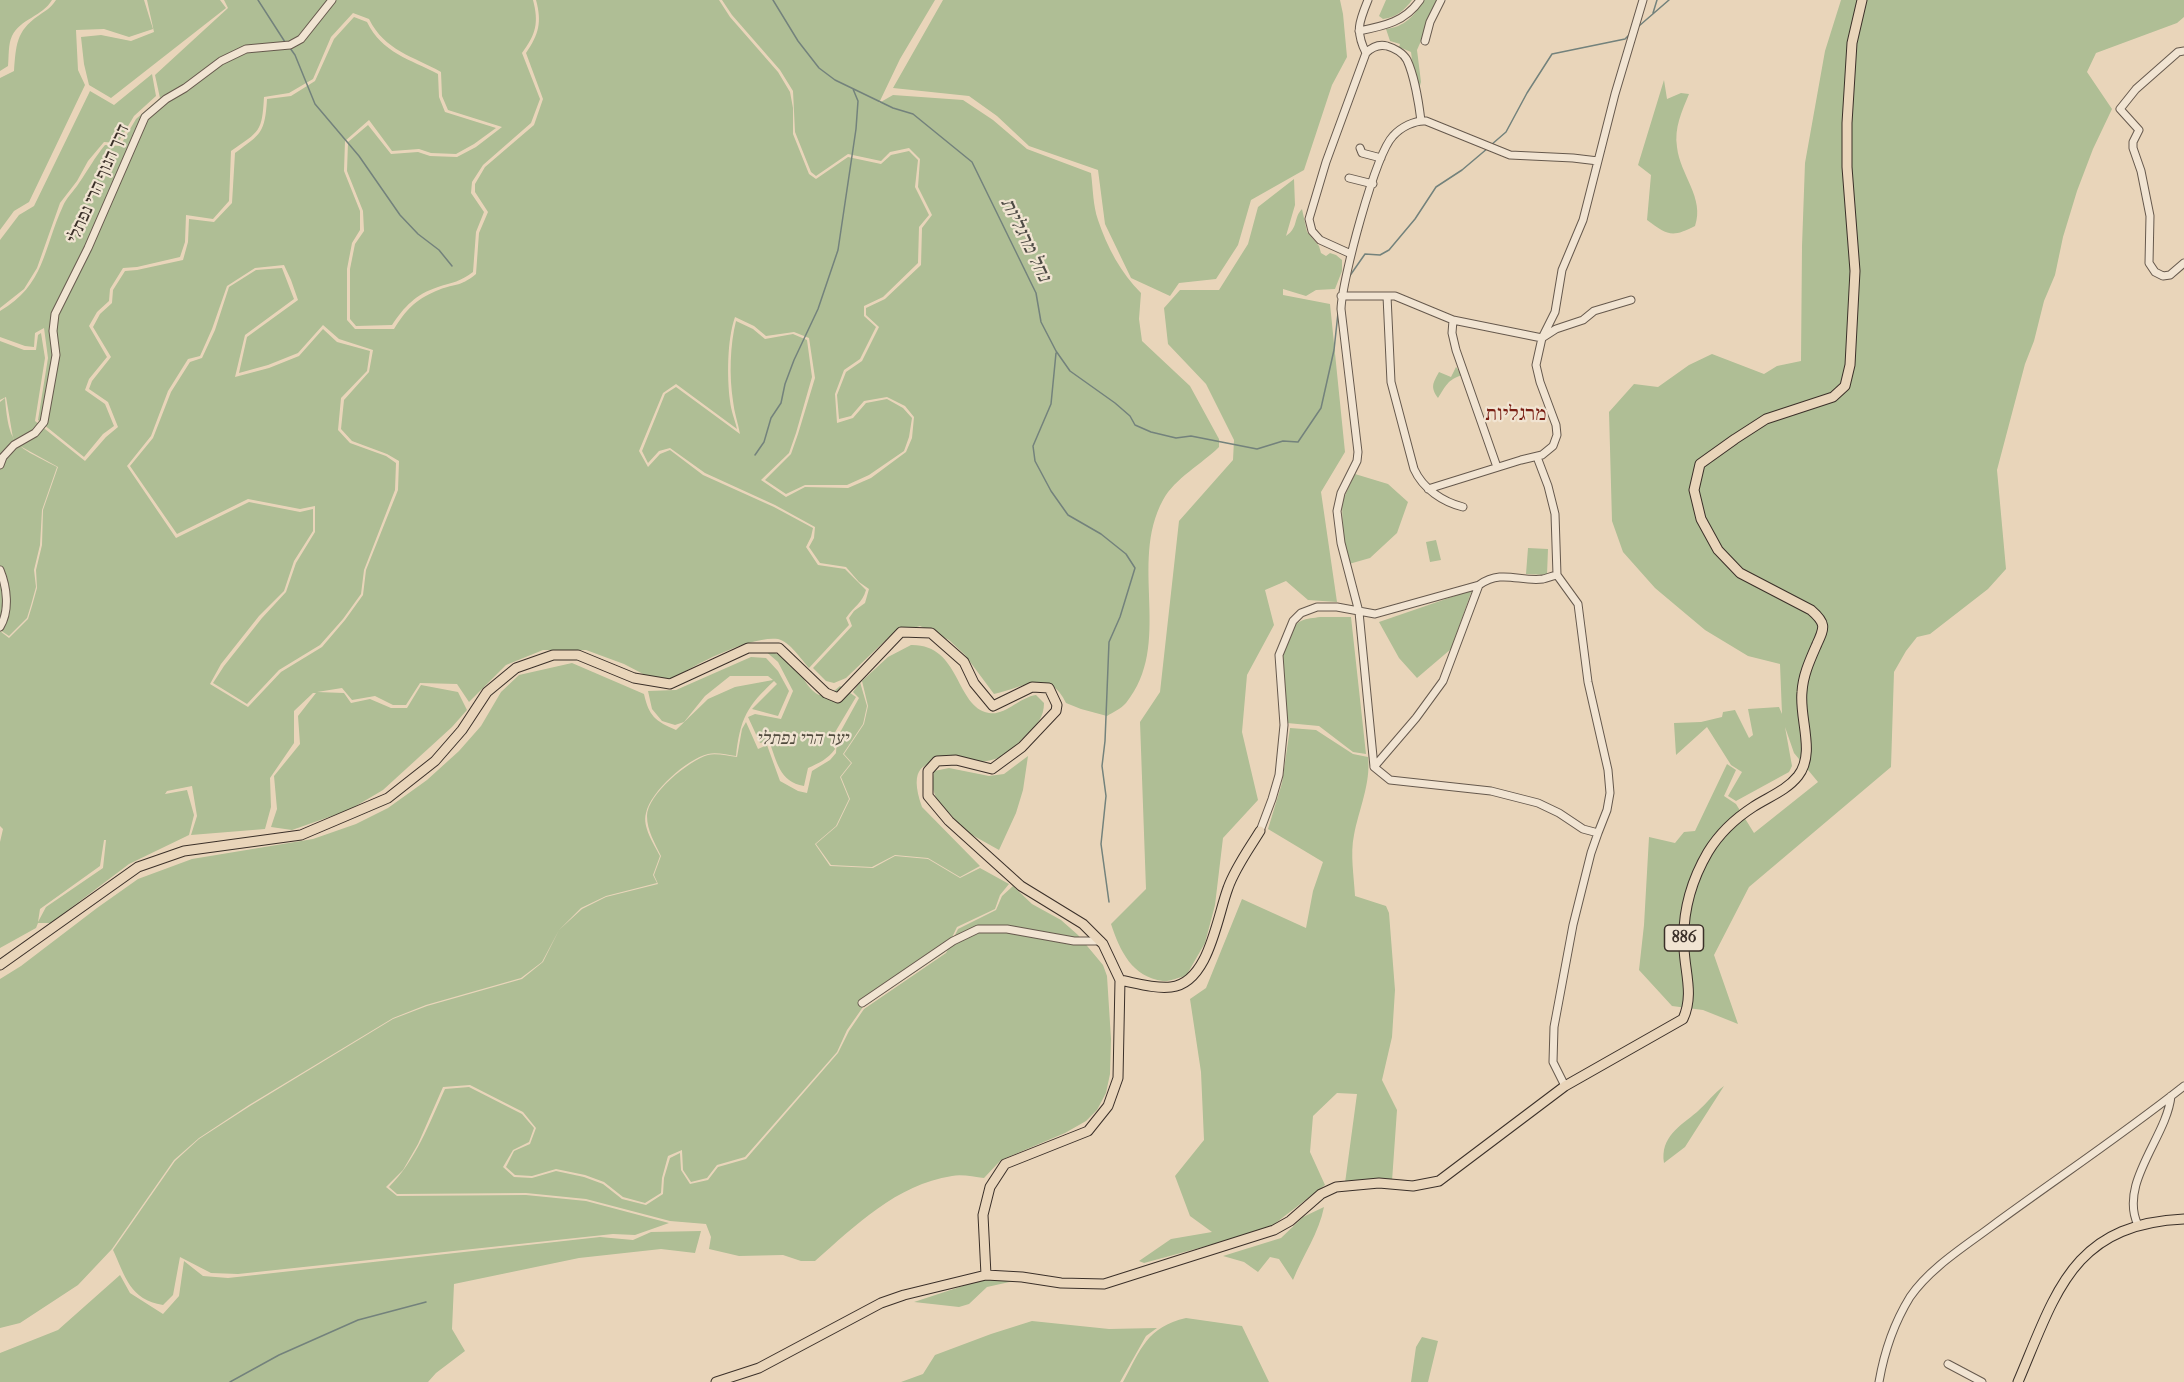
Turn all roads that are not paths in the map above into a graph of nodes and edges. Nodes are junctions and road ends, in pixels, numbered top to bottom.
1 (332, 0) edge
2 (1368, 0) edge
3 (1420, 0) edge
4 (1441, 0) edge
5 (1643, 0) edge
6 (1862, 0) edge
7 (1359, 31) junction
8 (1425, 41) dead end
9 (2184, 51) edge
10 (1366, 53) junction
11 (1421, 121) junction
12 (1360, 148) dead end
13 (1381, 158) junction
14 (1598, 161) junction
15 (1349, 177) dead end
16 (1372, 184) junction
17 (1351, 254) junction
18 (2184, 263) edge
19 (1341, 296) junction
20 (1387, 296) junction
21 (1631, 300) dead end
22 (1453, 321) junction
23 (1542, 338) junction
24 (1537, 457) junction
25 (0, 465) edge
26 (1497, 467) junction
27 (1428, 489) junction
28 (1463, 507) dead end
29 (0, 570) edge
30 (1557, 575) junction
31 (1479, 585) junction
32 (1359, 612) junction
33 (0, 627) edge
34 (1374, 767) junction
35 (1260, 831) joint
36 (1598, 833) junction
37 (1101, 941) junction
38 (0, 965) edge
39 (1120, 980) junction
40 (862, 1003) dead end
41 (1565, 1086) junction
42 (2184, 1086) edge
43 (2171, 1096) junction
44 (2184, 1220) edge
45 (2138, 1225) junction
46 (986, 1275) junction
47 (1948, 1364) dead end
48 (716, 1382) edge
49 (1879, 1382) edge
50 (1982, 1382) edge
51 (2018, 1382) edge

1 - 25 street, דרך הנוף הרי נפתלי
2 - 7 street
3 - 7 street
4 - 8 street
5 - 14 street
6 - 41 main road, 886
7 - 10 street
9 - 18 street
10 - 11 street
10 - 17 street
11 - 13 street
11 - 14 street
12 - 13 street
13 - 16 street
14 - 23 street
15 - 16 street
16 - 17 street
17 - 19 street
19 - 20 street
19 - 32 street
20 - 22 street
20 - 27 street
21 - 23 street
22 - 23 street
22 - 26 street
23 - 24 street
24 - 26 street
24 - 30 street
26 - 27 street
27 - 28 street
29 - 33 street
30 - 31 street
30 - 36 street
31 - 32 street
31 - 34 street
32 - 34 street
32 - 35 street
34 - 36 street
35 - 39 main road
36 - 41 street
37 - 38 main road
37 - 39 main road
37 - 40 street
39 - 46 main road
41 - 46 main road, 886
42 - 43 street
43 - 45 street
43 - 49 street
44 - 45 main road
45 - 51 main road
46 - 48 main road, 886
47 - 50 street

